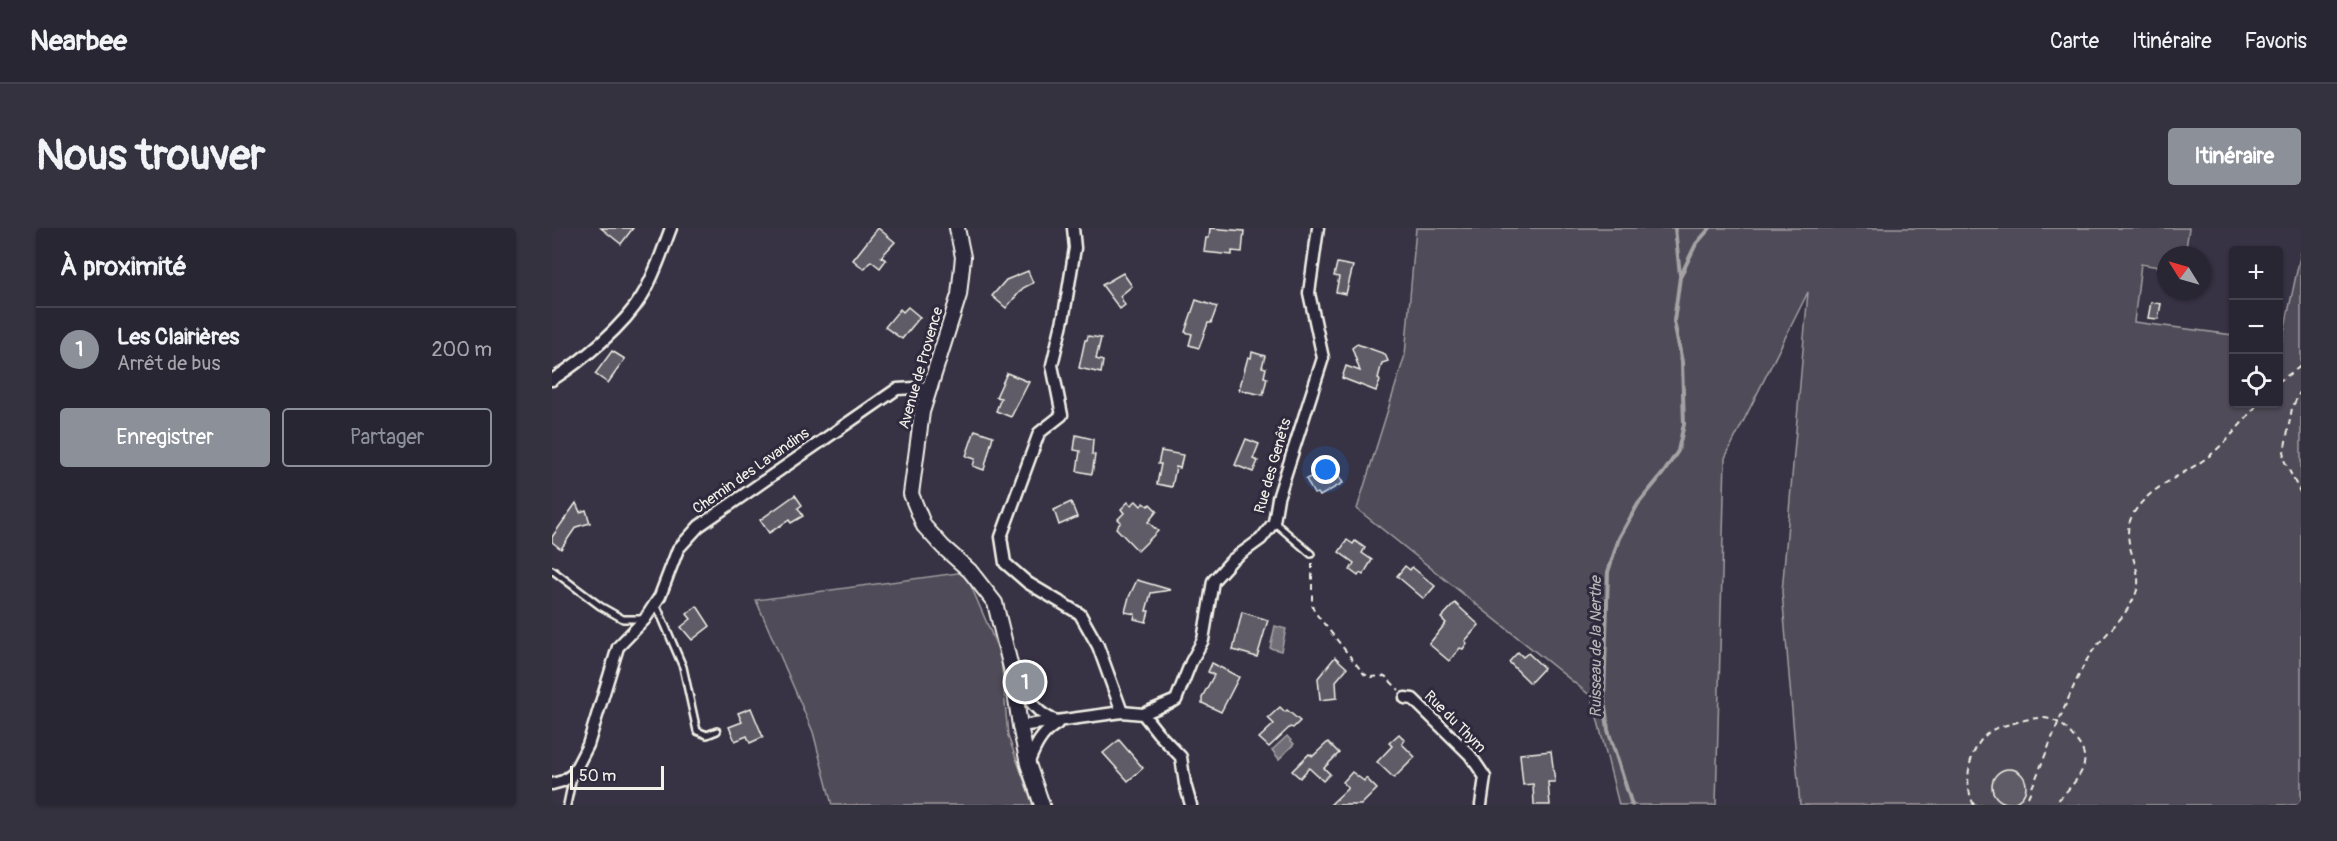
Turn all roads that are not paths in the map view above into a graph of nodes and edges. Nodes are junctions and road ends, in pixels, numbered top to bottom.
1 (671, 228) edge
2 (957, 228) edge
3 (1073, 228) edge
4 (1318, 228) edge
5 (552, 380) edge
6 (932, 387) junction
7 (1274, 522) junction
8 (1311, 554) road end
9 (552, 570) edge
10 (656, 603) junction
11 (645, 619) junction
12 (1012, 672) junction
13 (1405, 698) road end
14 (1122, 712) junction
15 (1143, 714) junction
16 (1060, 722) junction
17 (1020, 726) junction
18 (717, 732) dead end
19 (1028, 764) junction
20 (573, 774) junction
21 (552, 784) edge
22 (567, 805) edge
23 (1042, 805) edge
24 (1191, 805) edge
25 (1481, 805) edge

1 - 5 street
2 - 6 street, Avenue de Provence
3 - 14 street
4 - 7 street, Rue des Genêts
6 - 10 street, Chemin des Lavandins
6 - 12 street, Avenue de Provence
7 - 8 lane
7 - 15 street, Rue des Genêts
9 - 11 lane
10 - 11 street, Chemin des Lavandins
10 - 18 lane
11 - 20 street, Chemin des Lavandins
12 - 16 street
12 - 17 street, Avenue de Provence
13 - 25 street, Rue du Thym
14 - 15 street, Rue des Genêts
14 - 16 street, Rue des Genêts
15 - 24 street
16 - 17 street, Rue des Genêts
16 - 19 street
17 - 19 street, Avenue de Provence
19 - 23 street, Avenue de Provence
20 - 21 street
20 - 22 lane

